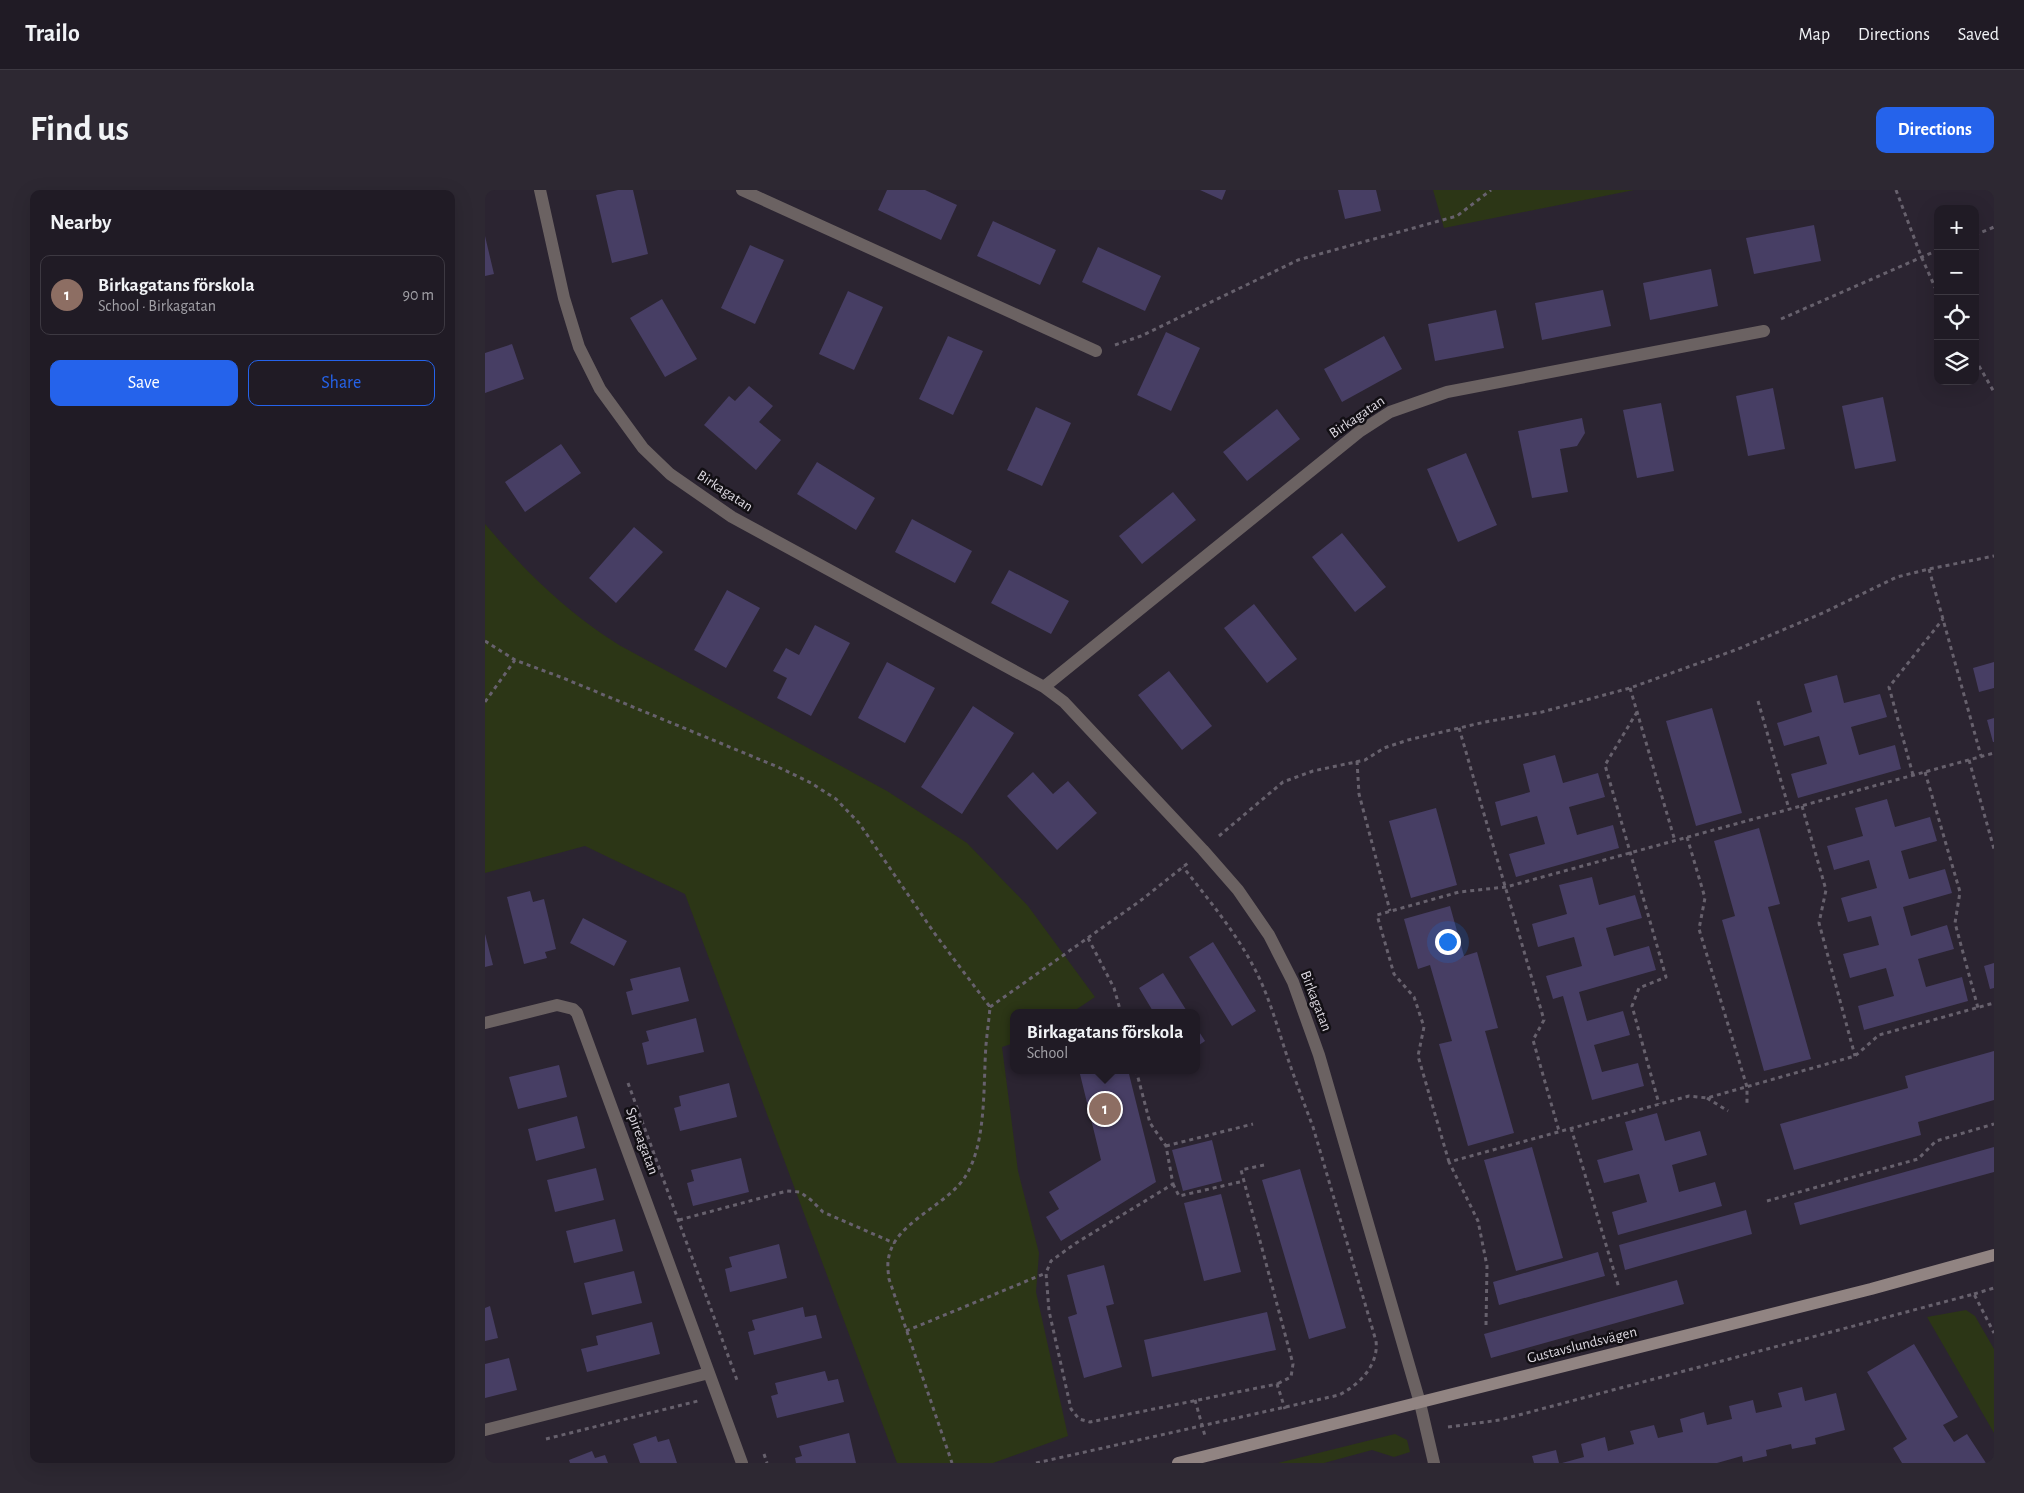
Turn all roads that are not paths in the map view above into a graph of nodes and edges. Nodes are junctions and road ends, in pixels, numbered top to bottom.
1 (540, 190) edge
2 (742, 190) edge
3 (1764, 332) road end
4 (1096, 351) road end
5 (1044, 687) junction
6 (485, 1023) edge
7 (1994, 1255) edge
8 (709, 1372) junction
9 (1420, 1403) junction
10 (485, 1430) edge
11 (743, 1463) edge
12 (1178, 1463) edge
13 (1434, 1463) edge

1 - 5 street, Birkagatan
2 - 4 street
3 - 5 street, Birkagatan
5 - 9 street, Birkagatan
6 - 8 street, Spireagatan
7 - 9 street, Gustavslundsvägen
8 - 10 street
8 - 11 street, Spireagatan
9 - 12 street, Gustavslundsvägen
9 - 13 street, Birkagatan

